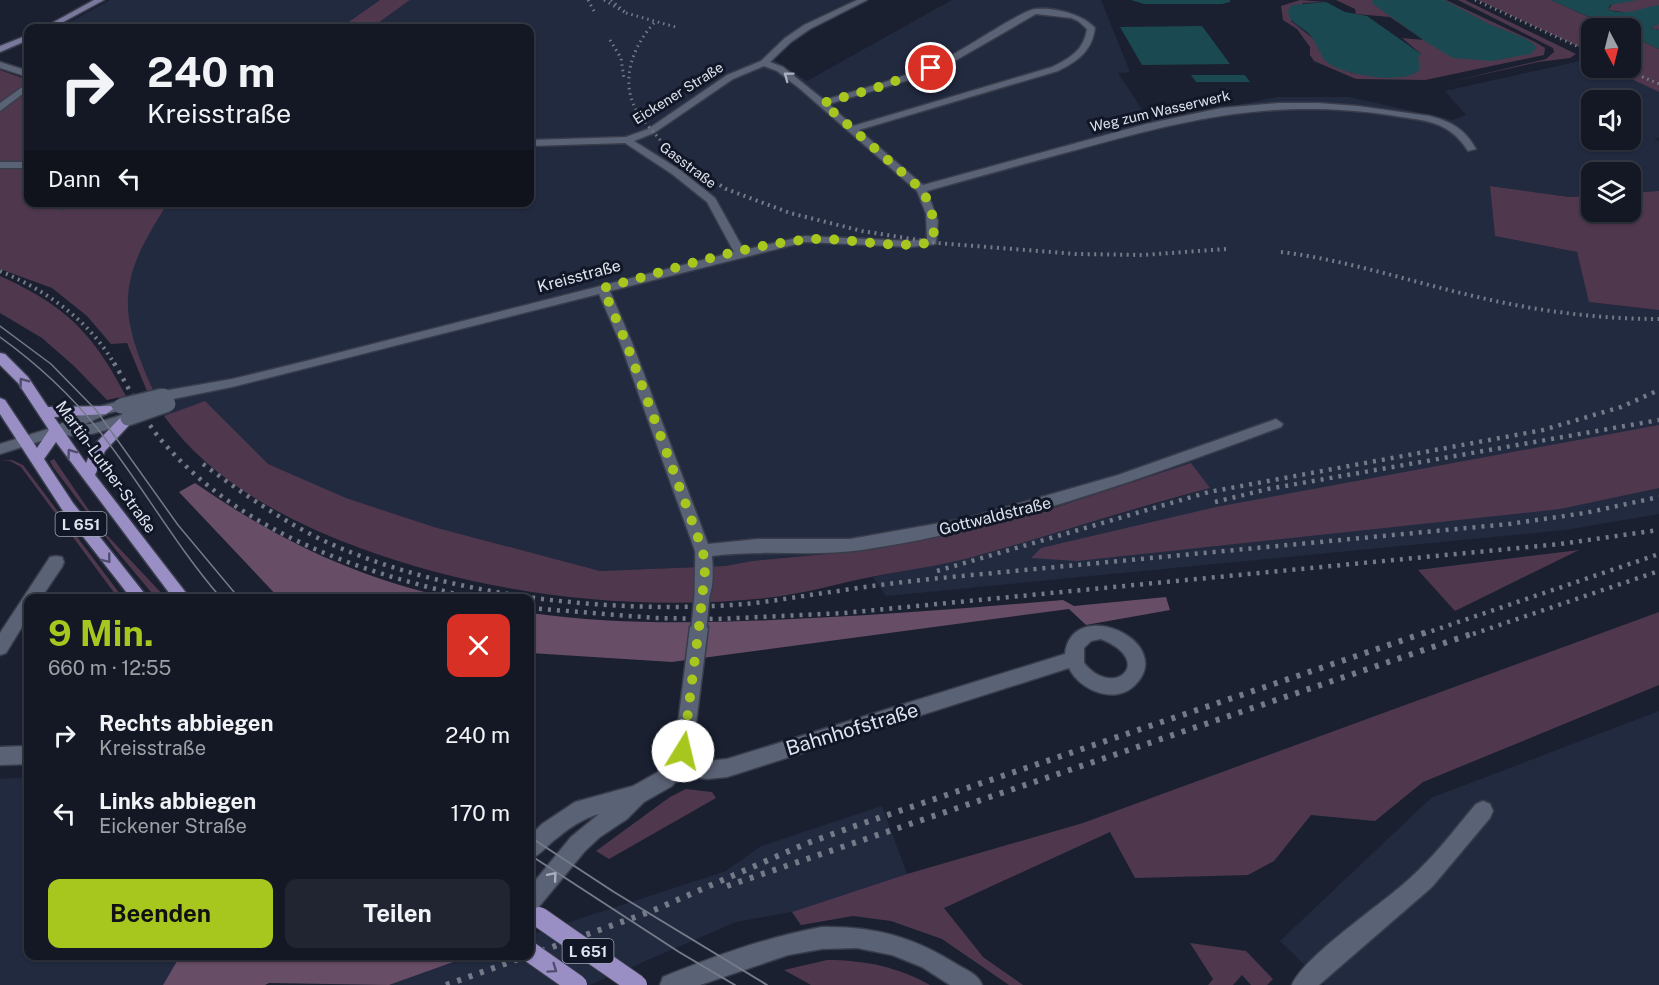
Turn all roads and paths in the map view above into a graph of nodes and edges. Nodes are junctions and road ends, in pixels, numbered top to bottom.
1 (99, 0) edge
2 (863, 0) edge
3 (54, 24) edge
4 (24, 39) edge
5 (0, 49) edge
6 (764, 63) junction
7 (0, 65) edge
8 (24, 73) edge
9 (24, 89) edge
10 (823, 103) junction
11 (0, 108) edge
12 (852, 129) junction
13 (627, 140) junction
14 (534, 143) edge
15 (1471, 149) dead end
16 (0, 165) edge
17 (24, 165) edge
18 (921, 189) junction
19 (739, 252) junction
20 (603, 288) junction
21 (0, 357) edge
22 (0, 403) edge
23 (106, 409) junction
24 (42, 411) junction
25 (125, 412) junction
26 (1276, 424) dead end
27 (56, 431) junction
28 (25, 441) junction
29 (0, 449) edge
30 (36, 460) junction
31 (88, 475) junction
32 (703, 551) junction
33 (56, 562) dead end
34 (35, 594) edge
35 (137, 594) edge
36 (179, 594) edge
37 (24, 610) edge
38 (0, 648) edge
39 (1074, 659) dead end
40 (24, 755) edge
41 (0, 756) edge
42 (677, 765) junction
43 (637, 795) junction
44 (1483, 811) dead end
45 (534, 845) edge
46 (534, 906) edge
47 (534, 909) edge
48 (534, 955) edge
49 (577, 985) edge
50 (638, 985) edge
51 (671, 985) edge
52 (971, 985) edge
53 (1303, 985) edge

1 - 3 main road
2 - 6 street
4 - 5 main road
10 -> 6 street
6 - 13 street, Eickener Straße
7 - 8 street
9 - 11 street
10 - 12 street
10 - 12 street
12 - 18 street
13 - 14 street, Eickener Straße
13 - 19 street, Gasstraße
15 - 18 street, Weg zum Wasserwerk
16 - 17 street
18 - 19 street, Kreisstraße
19 - 20 street, Kreisstraße
20 - 25 street, Kreisstraße, bridge
20 - 32 street
24 -> 21 main road, Martin-Luther-Straße / L 651
22 - 28 main road, L 651
23 - 24 main road
23 - 25 street, Kreisstraße
23 - 27 street, Kreisstraße
24 - 27 main road, Martin-Luther-Straße / L 651
25 - 27 street, Kreisstraße
25 - 31 main road
26 - 32 street, Gottwaldstraße
27 - 28 street, Kreisstraße
27 - 30 main road
31 -> 27 main road, Martin-Luther-Straße / L 651
28 - 29 street, Kreisstraße
28 - 30 main road, L 651
30 -> 35 main road, L 651
31 - 36 main road, Martin-Luther-Straße / L 651
32 - 42 street, bridge
33 - 34 street
37 - 38 street
39 - 42 street, Bahnhofstraße
40 - 41 street
42 - 43 street
43 - 45 street
46 -> 43 street
44 - 53 street
47 - 50 main road, L 651, bridge
48 -> 49 main road, L 651, bridge
51 - 52 street

